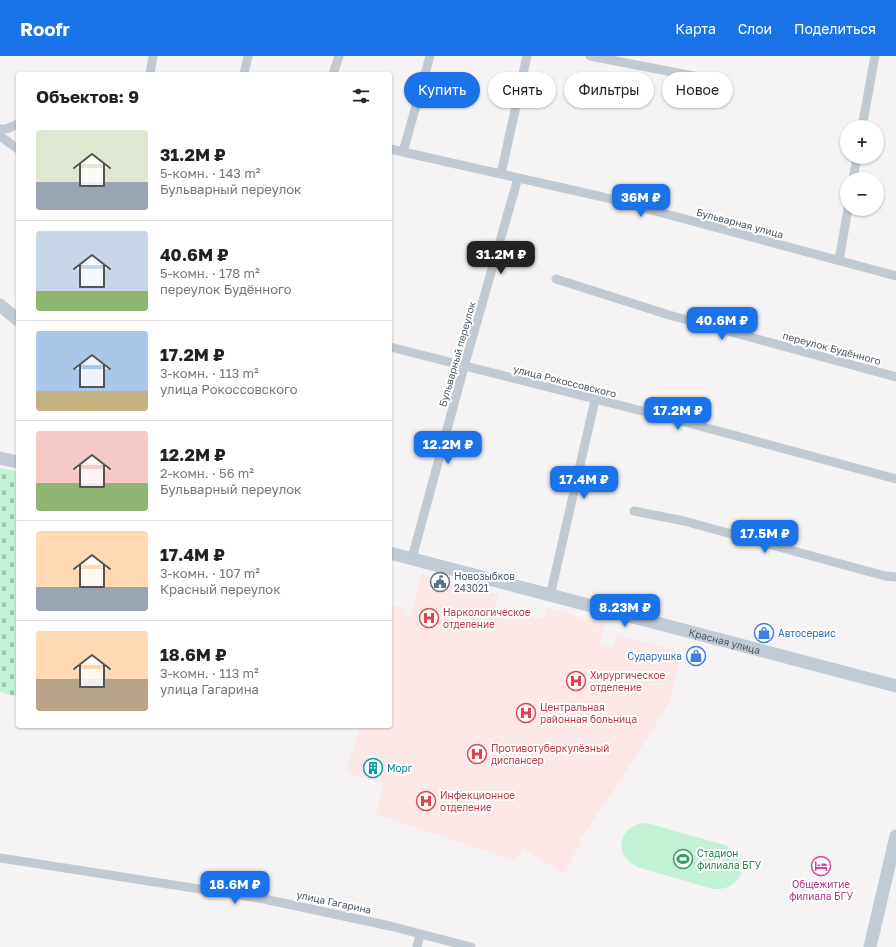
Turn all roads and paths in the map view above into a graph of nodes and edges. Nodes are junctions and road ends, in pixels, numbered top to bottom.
1 (153, 56) edge
2 (248, 56) edge
3 (339, 56) edge
4 (430, 56) edge
5 (527, 56) edge
6 (590, 56) edge
7 (875, 56) edge
8 (150, 72) edge
9 (244, 72) edge
10 (334, 72) edge
11 (673, 72) edge
12 (863, 120) edge
13 (16, 125) edge
14 (0, 129) edge
15 (0, 136) edge
16 (16, 148) edge
17 (392, 149) edge
18 (403, 152) junction
19 (502, 174) junction
20 (518, 178) junction
21 (847, 216) edge
22 (838, 260) junction
23 (896, 276) edge
24 (556, 279) dead end
25 (0, 305) edge
26 (16, 318) edge
27 (392, 349) edge
28 (464, 367) junction
29 (896, 377) edge
30 (595, 400) junction
31 (0, 458) edge
32 (16, 462) edge
33 (896, 479) edge
34 (634, 511) dead end
35 (392, 553) edge
36 (412, 558) junction
37 (896, 577) edge
38 (550, 596) junction
39 (896, 686) edge
40 (896, 836) edge
41 (894, 855) edge
42 (0, 858) edge
43 (420, 934) junction
44 (417, 947) edge
45 (471, 947) edge
46 (870, 947) edge

1 - 8 street
2 - 9 street
3 - 10 street
4 - 18 street
5 - 19 street
6 - 11 street
7 - 12 street
13 - 14 street
15 - 16 street
17 - 18 street, Бульварная улица
18 - 19 street, Бульварная улица
19 - 20 street, Бульварная улица
20 - 22 street, Бульварная улица
20 - 28 street, Бульварный переулок
21 - 22 street
22 - 23 street, Бульварная улица
24 - 29 street, переулок Будённого
25 - 26 main road
27 - 28 street, улица Рокоссовского
28 - 30 street, улица Рокоссовского
28 - 36 street, Бульварный переулок
30 - 33 street, улица Рокоссовского
30 - 38 street
31 - 32 main road
34 - 37 street
35 - 36 main road, Красная улица
36 - 38 main road, Красная улица
38 - 39 main road, Красная улица
40 - 41 main road
41 - 46 main road
42 - 43 street, улица Гагарина
43 - 44 street
43 - 45 street, улица Гагарина

